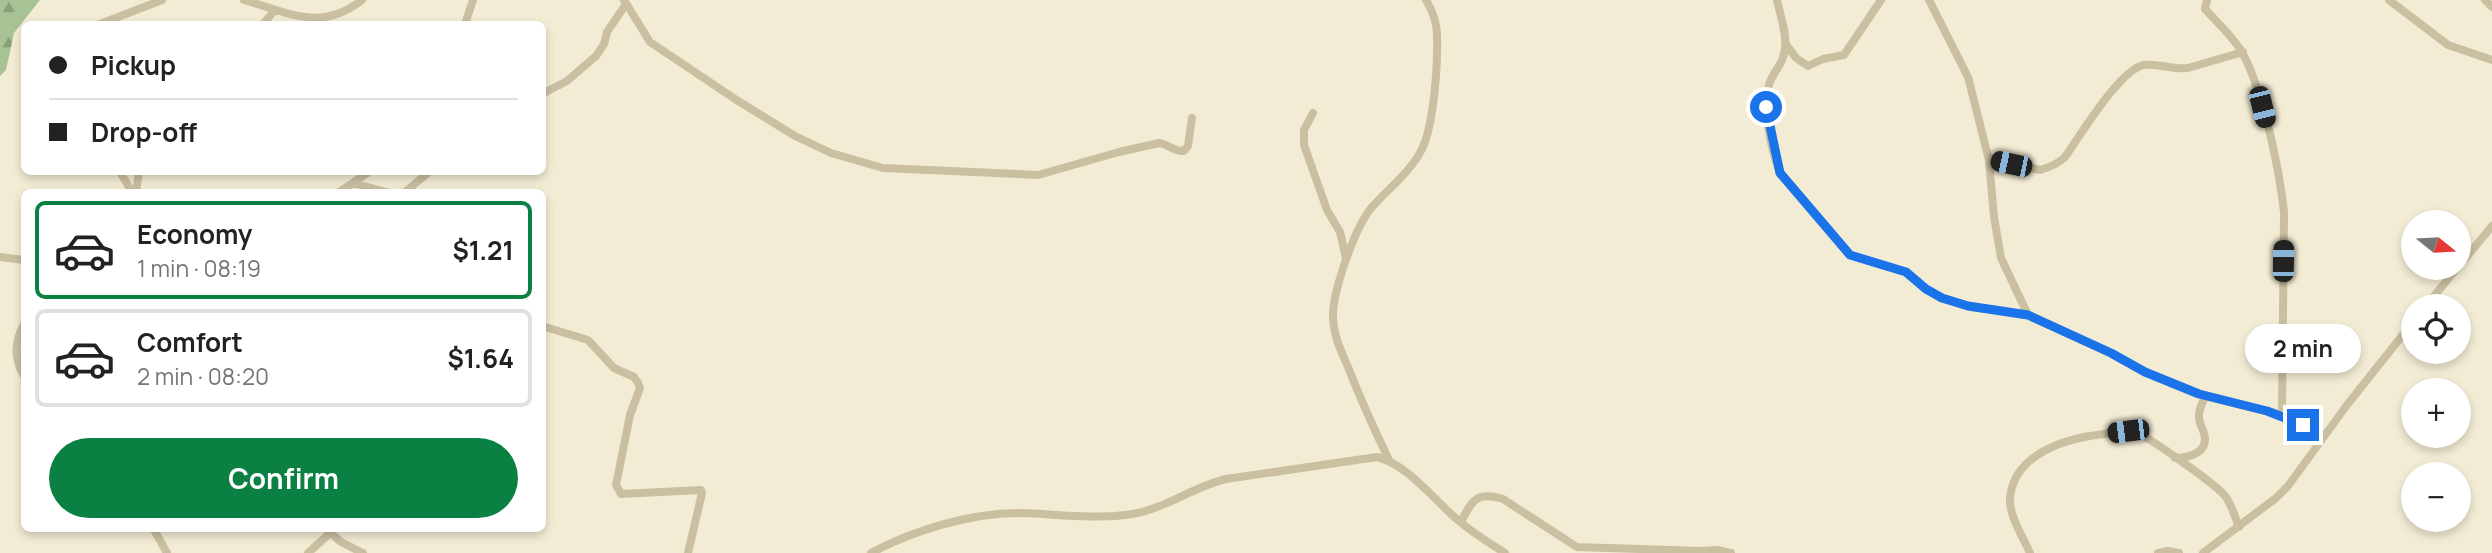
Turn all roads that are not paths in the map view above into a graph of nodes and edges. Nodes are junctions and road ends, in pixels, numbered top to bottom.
1 (162, 0) edge
2 (244, 0) edge
3 (362, 0) edge
4 (473, 0) edge
5 (1426, 0) edge
6 (1777, 0) edge
7 (1881, 0) edge
8 (1929, 0) edge
9 (2207, 0) edge
10 (2389, 0) edge
11 (2485, 0) edge
12 (625, 2) edge
13 (2492, 7) edge
14 (275, 10) junction
15 (108, 21) edge
16 (266, 21) edge
17 (466, 21) edge
18 (1786, 44) junction
19 (2242, 52) junction
20 (2492, 60) edge
21 (546, 92) edge
22 (1313, 113) dead end
23 (1192, 118) dead end
24 (1989, 160) junction
25 (365, 175) edge
26 (425, 175) edge
27 (353, 183) junction
28 (344, 189) edge
29 (375, 189) edge
30 (409, 189) edge
31 (2492, 226) edge
32 (2471, 251) edge
33 (0, 257) edge
34 (21, 260) edge
35 (1347, 261) junction
36 (2447, 280) edge
37 (2436, 294) edge
38 (2028, 315) junction
39 (546, 327) edge
40 (21, 332) edge
41 (2401, 337) edge
42 (21, 369) edge
43 (2205, 396) junction
44 (2282, 415) junction
45 (2325, 435) junction
46 (2175, 458) junction
47 (1389, 460) junction
48 (1461, 522) junction
49 (2239, 527) junction
50 (155, 532) edge
51 (326, 532) edge
52 (329, 532) edge
53 (167, 553) edge
54 (308, 553) edge
55 (363, 553) edge
56 (688, 553) edge
57 (871, 553) edge
58 (1504, 553) edge
59 (1731, 553) edge
60 (2030, 553) edge
61 (2158, 553) edge
62 (2179, 553) edge
63 (2203, 553) edge

1 - 15 street
2 - 14 street
3 - 14 street
4 - 17 street
5 - 35 street
6 - 18 street
7 - 18 street
8 - 24 street
9 - 19 street
10 - 20 street
11 - 13 street
12 - 21 street
12 - 23 street
14 - 16 street
18 - 38 street
19 - 24 street
19 - 44 street
22 - 35 street
24 - 38 street
25 - 27 street
26 - 30 street
27 - 28 street
27 - 29 street
31 - 32 street
33 - 34 street
35 - 47 street
36 - 37 street
38 - 43 street
39 - 56 street
40 - 42 street
41 - 45 street
43 - 44 street
43 - 46 street
44 - 45 street
45 - 49 street
46 - 49 street
46 - 60 street
47 - 48 street
47 - 57 street
48 - 58 street
48 - 59 street
49 - 63 street
50 - 53 street
51 - 54 street
52 - 55 street
61 - 62 street

